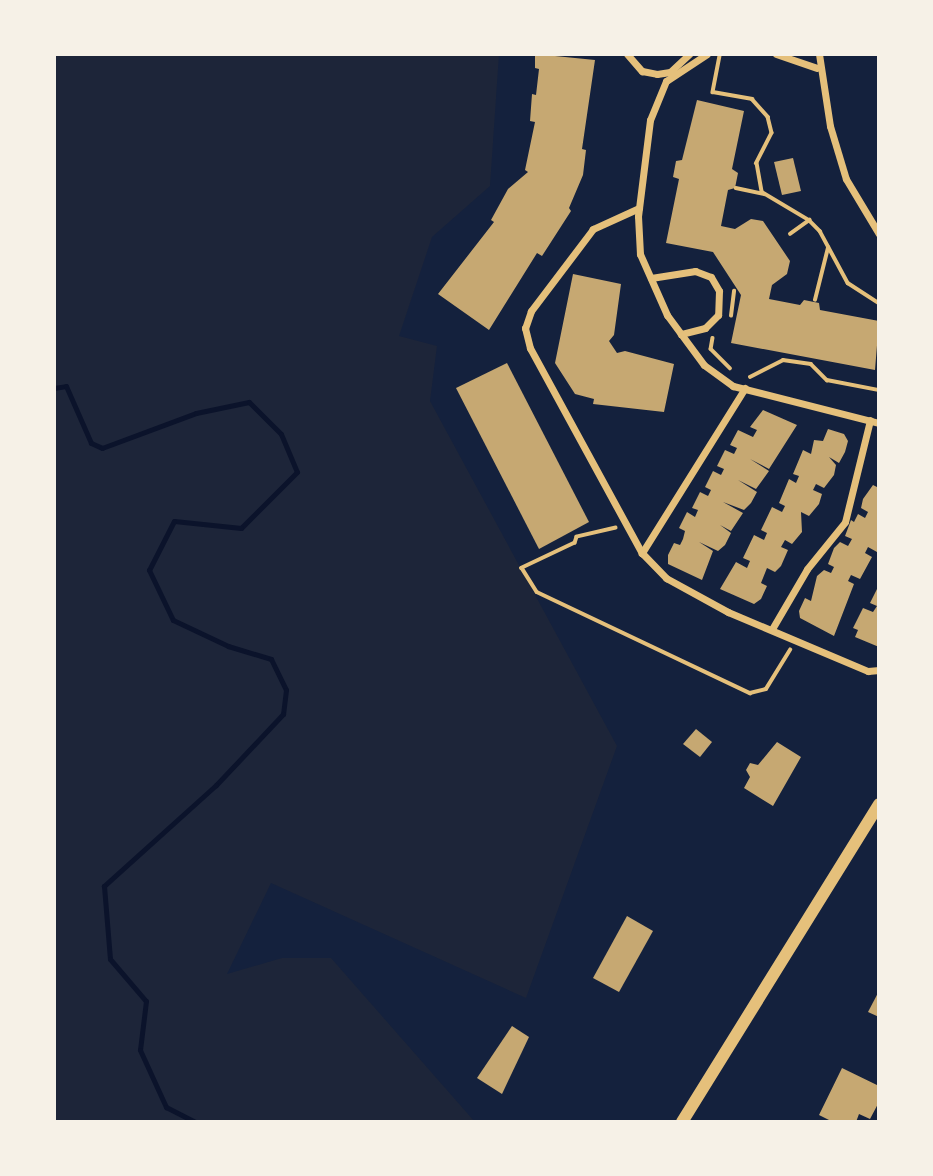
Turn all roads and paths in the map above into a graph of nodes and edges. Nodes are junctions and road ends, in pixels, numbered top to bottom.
1 (627, 54) edge
2 (707, 54) edge
3 (720, 54) edge
4 (776, 54) edge
5 (819, 54) edge
6 (690, 57) edge
7 (817, 68) junction
8 (657, 74) junction
9 (673, 76) junction
10 (736, 188) dead end
11 (764, 194) junction
12 (639, 208) junction
13 (810, 219) junction
14 (790, 234) dead end
15 (879, 234) edge
16 (828, 245) junction
17 (651, 278) junction
18 (734, 291) dead end
19 (815, 300) dead end
20 (879, 303) edge
21 (724, 323) dead end
22 (717, 330) dead end
23 (681, 334) junction
24 (745, 388) junction
25 (879, 390) edge
26 (870, 420) junction
27 (879, 423) edge
28 (625, 523) junction
29 (642, 553) junction
30 (772, 629) junction
31 (796, 639) junction
32 (879, 670) edge
33 (879, 804) edge
34 (682, 1122) edge

1 - 8 street
2 - 6 street
3 - 11 path
4 - 7 street
5 - 7 street
6 - 8 street
6 - 9 street
7 - 15 street
8 - 9 street
9 - 12 street
10 - 11 path
11 - 13 path
12 - 17 street
12 - 28 street
13 - 14 path
13 - 16 path
16 - 19 path
16 - 20 path
17 - 23 street
17 - 23 street
18 - 21 path
22 - 25 path
23 - 24 street
24 - 26 street
24 - 29 street
26 - 27 street
26 - 30 street
28 - 29 street
28 - 31 path
29 - 30 street
30 - 31 street
31 - 32 street
33 - 34 street

